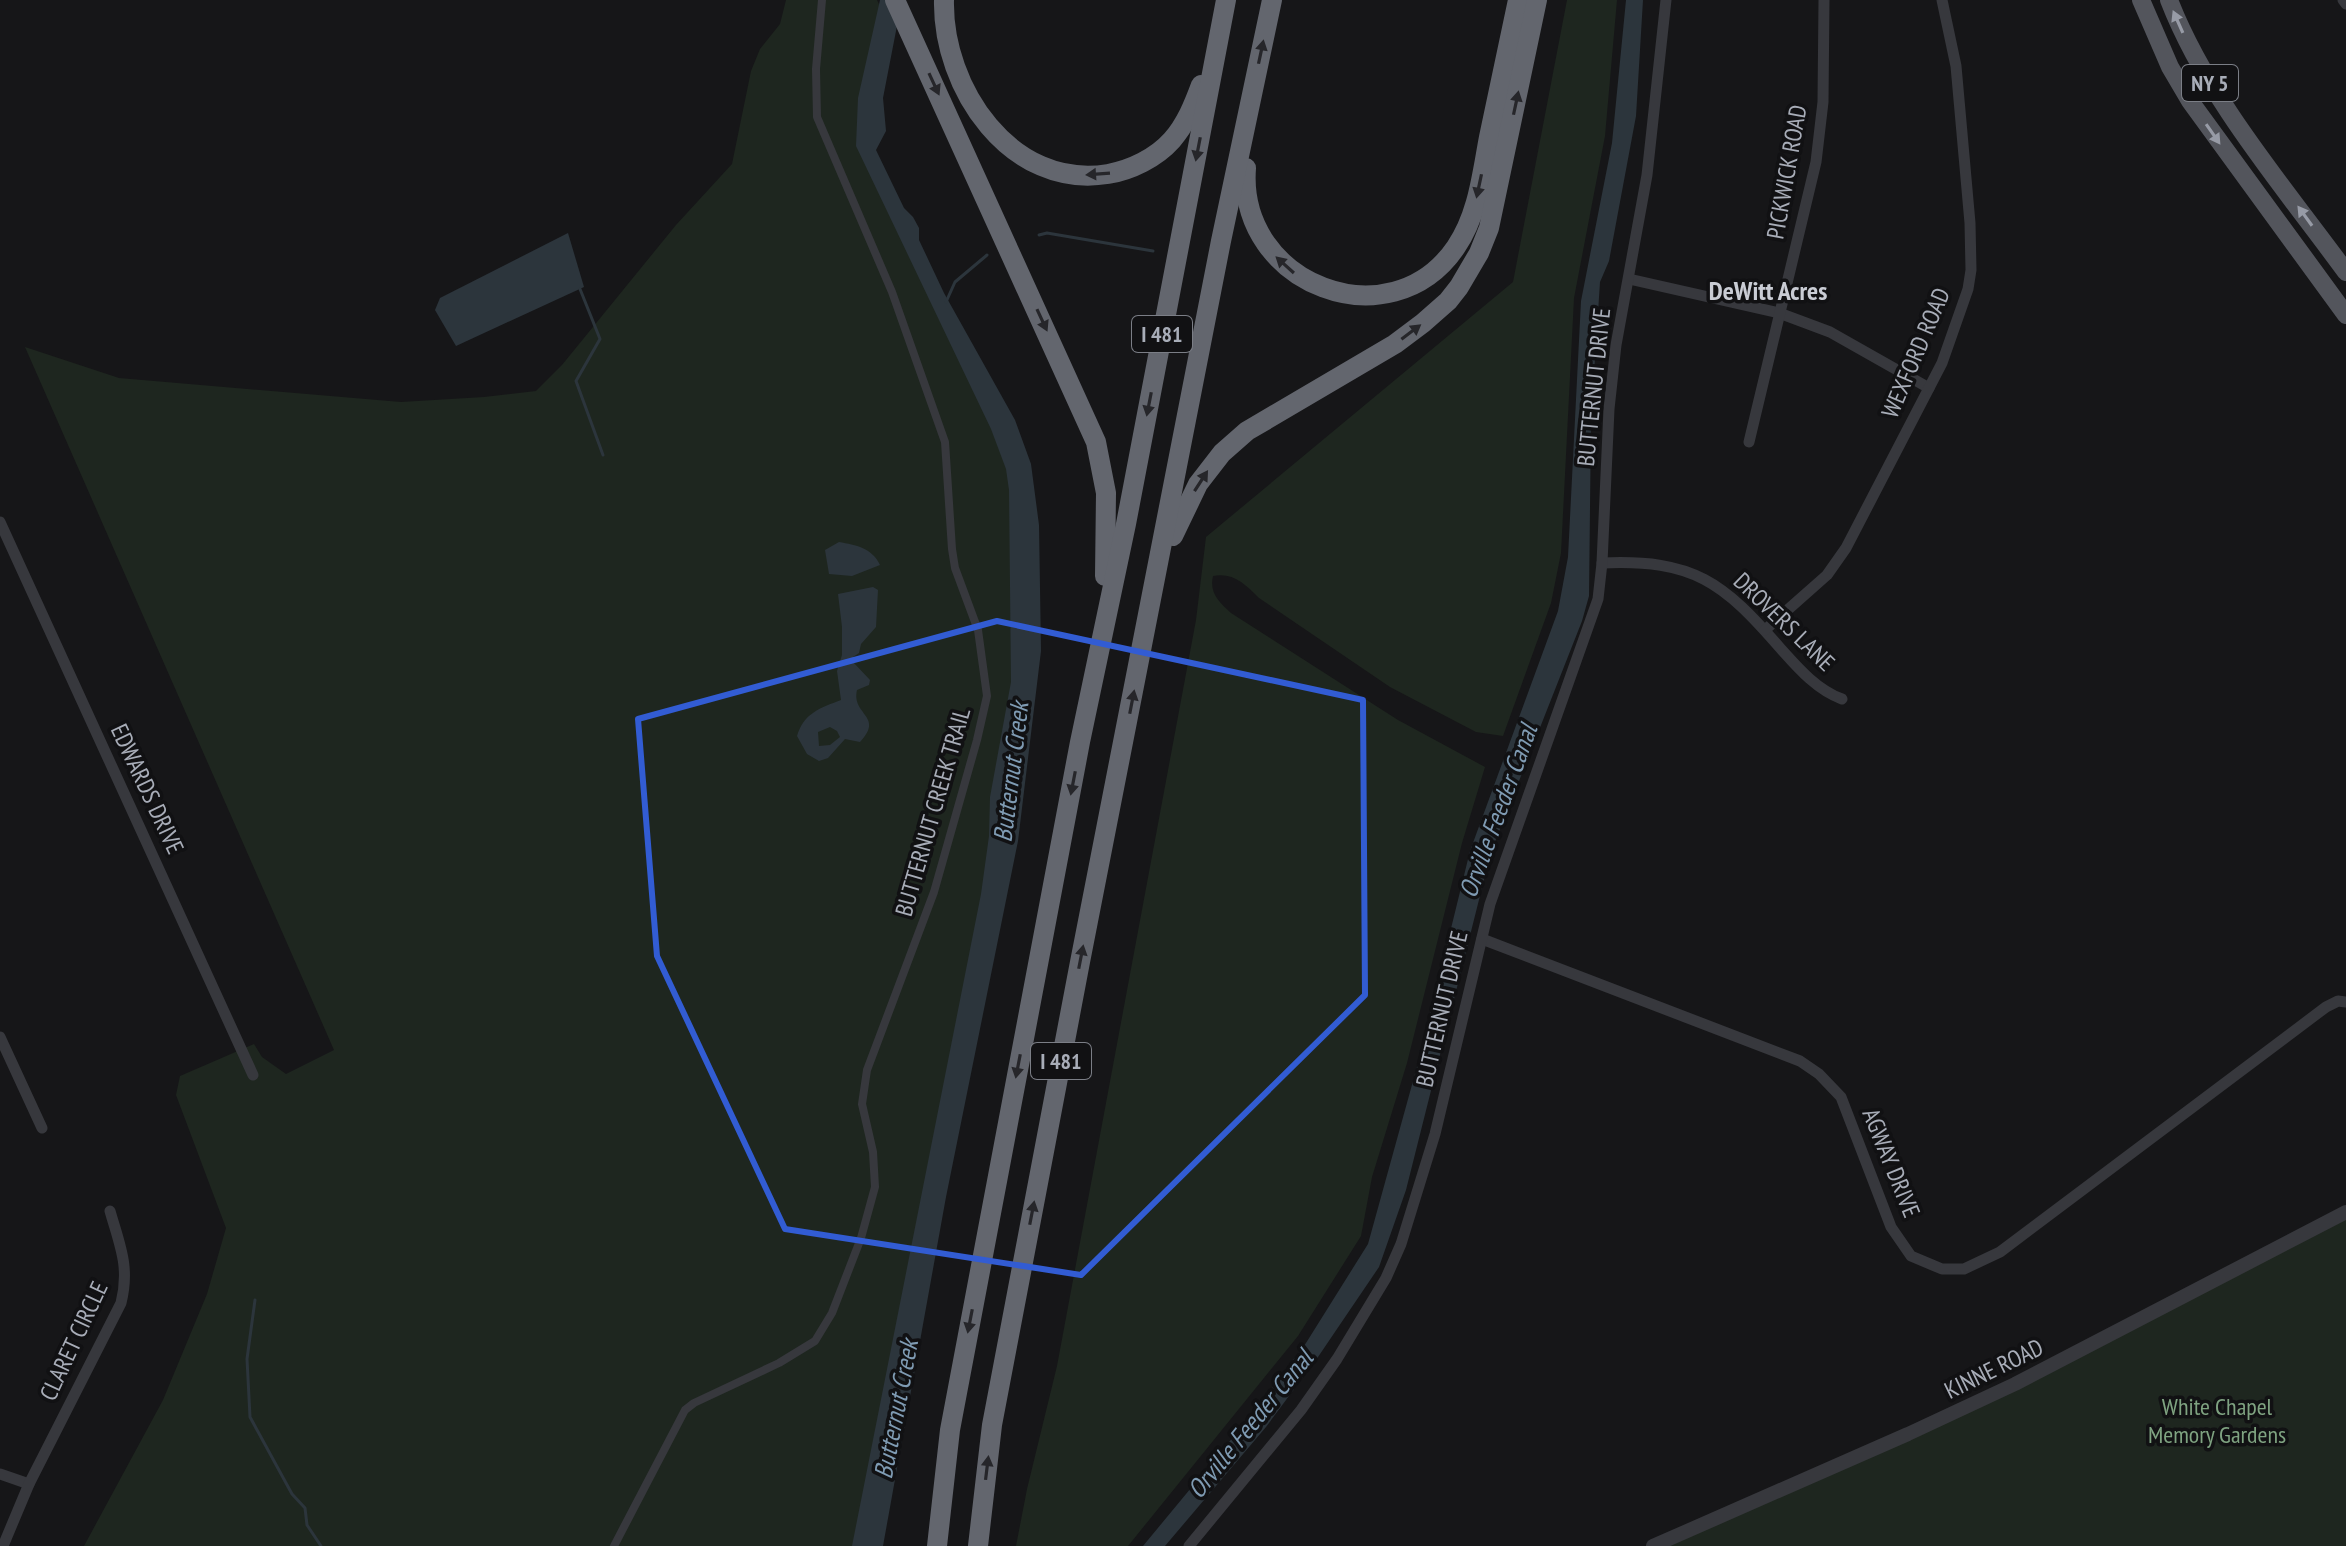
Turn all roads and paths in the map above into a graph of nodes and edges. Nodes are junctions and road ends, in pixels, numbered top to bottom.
1 (822, 0) edge
2 (895, 0) edge
3 (944, 0) edge
4 (1226, 0) edge
5 (1272, 0) edge
6 (1518, 0) edge
7 (1537, 0) edge
8 (1666, 0) edge
9 (1824, 0) edge
10 (1942, 0) edge
11 (2141, 0) edge
12 (2169, 0) edge
13 (1217, 44) junction
14 (1250, 103) junction
15 (2346, 272) edge
16 (1629, 279) junction
17 (1779, 313) junction
18 (2346, 315) edge
19 (1929, 388) junction
20 (1749, 442) dead end
21 (0, 522) edge
22 (1602, 563) junction
23 (1157, 577) junction
24 (1104, 624) junction
25 (1765, 630) junction
26 (1842, 699) dead end
27 (1482, 939) junction
28 (2346, 1002) edge
29 (0, 1037) edge
30 (253, 1075) dead end
31 (42, 1128) dead end
32 (110, 1211) dead end
33 (2346, 1212) edge
34 (0, 1474) edge
35 (29, 1484) junction
36 (3, 1546) edge
37 (614, 1546) edge
38 (937, 1546) edge
39 (978, 1546) edge
40 (1189, 1546) edge
41 (1653, 1546) edge

1 - 37 street, BUTTERNUT CREEK TRAIL
2 -> 24 highway
13 -> 3 highway
4 - 13 highway, I 481
14 -> 5 highway, I 481
6 -> 14 highway
23 -> 7 highway
8 - 16 street, BUTTERNUT DRIVE
9 - 17 street, PICKWICK ROAD
10 - 19 street, WEXFORD ROAD
11 -> 18 main road, NY 5
15 -> 12 main road, NY 5
13 -> 24 highway, I 481
14 - 23 highway, I 481
16 - 17 street
16 - 22 street, BUTTERNUT DRIVE
17 - 19 street
17 - 20 street, PICKWICK ROAD
19 - 25 street, WEXFORD ROAD
21 - 30 street, EDWARDS DRIVE
22 - 25 street, DROVERS LANE
22 - 27 street, BUTTERNUT DRIVE
39 -> 23 highway, I 481
24 -> 38 highway, I 481
25 - 26 street, DROVERS LANE
27 - 28 street, AGWAY DRIVE
27 - 40 street, BUTTERNUT DRIVE
29 - 31 street
32 - 35 street, CLARET CIRCLE
33 - 41 street, KINNE ROAD
34 - 35 street
35 - 36 street, CLARET CIRCLE

